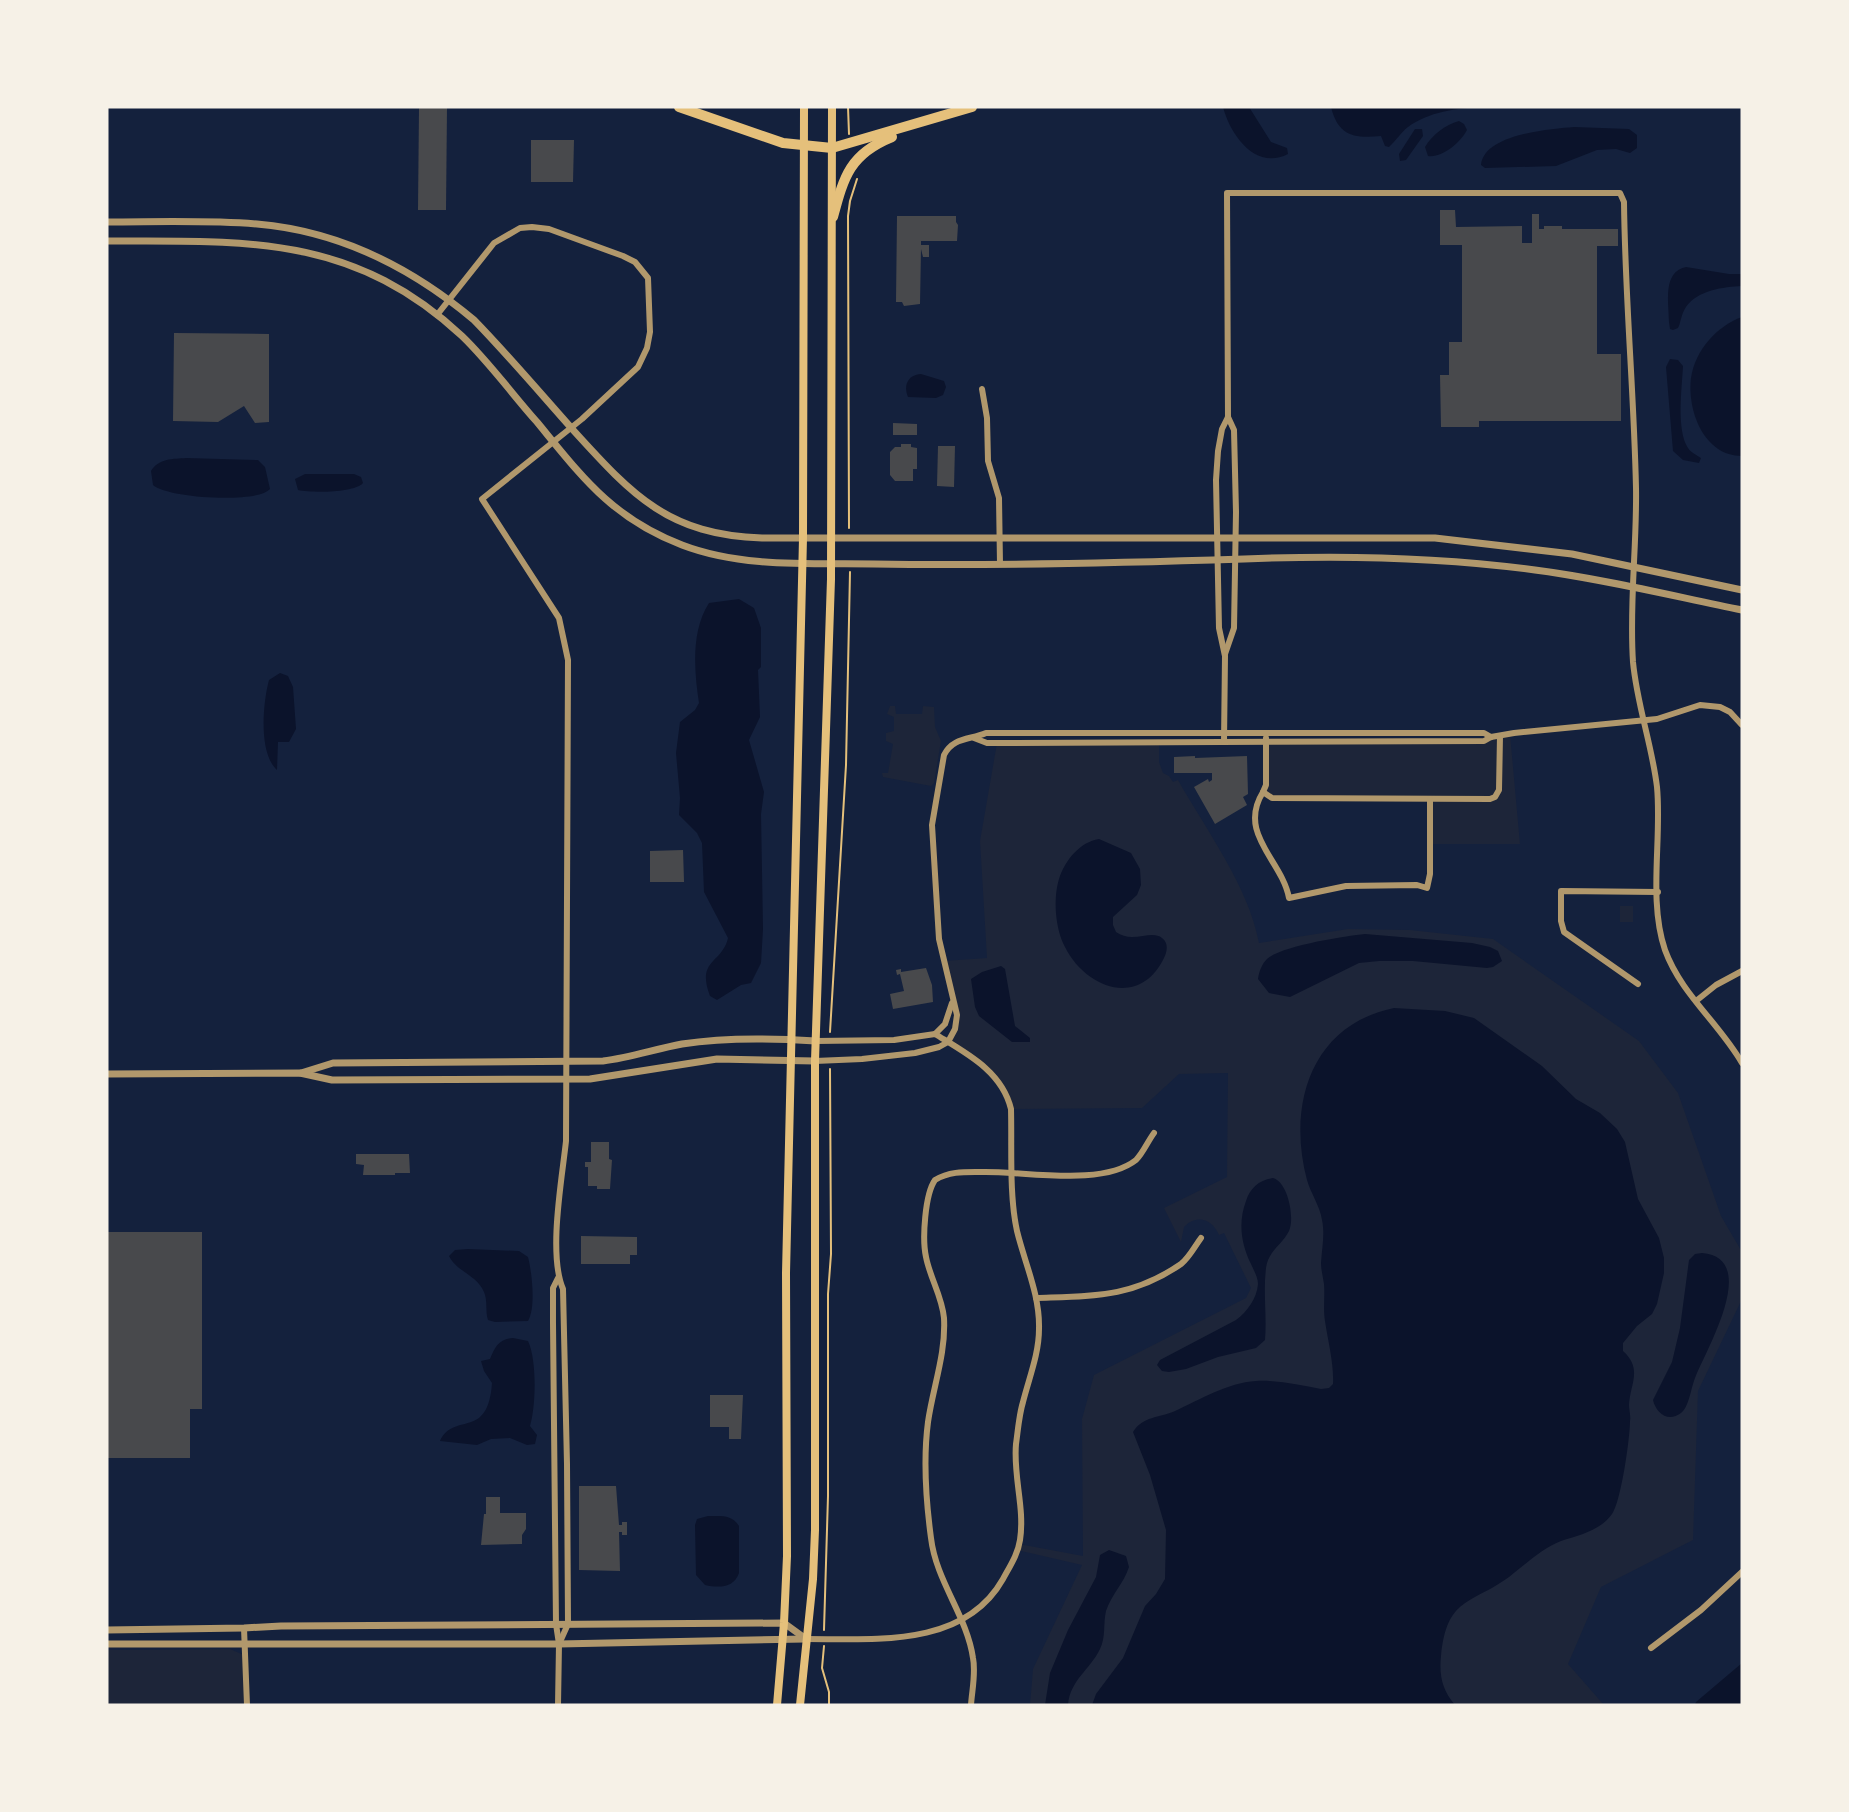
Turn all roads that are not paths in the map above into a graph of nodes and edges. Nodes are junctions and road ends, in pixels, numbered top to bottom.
1 (679, 107) edge
2 (804, 107) edge
3 (832, 107) edge
4 (972, 107) edge
5 (948, 114) junction
6 (804, 146) junction
7 (832, 148) junction
8 (833, 217) junction
9 (107, 222) edge
10 (107, 241) edge
11 (449, 299) junction
12 (437, 315) junction
13 (982, 389) dead end
14 (1228, 417) junction
15 (571, 428) junction
16 (553, 442) junction
17 (1217, 537) junction
18 (1235, 537) junction
19 (803, 538) junction
20 (831, 538) junction
21 (1000, 538) junction
22 (1235, 559) junction
23 (1218, 561) junction
24 (802, 562) junction
25 (831, 563) junction
26 (1000, 564) junction
27 (1634, 566) junction
28 (1634, 588) junction
29 (1742, 590) edge
30 (1742, 610) edge
31 (1224, 656) junction
32 (1643, 719) junction
33 (1742, 725) edge
34 (1224, 733) junction
35 (1266, 733) junction
36 (1500, 736) junction
37 (1491, 737) junction
38 (974, 738) junction
39 (1224, 742) junction
40 (1266, 742) junction
41 (1263, 792) junction
42 (1430, 799) junction
43 (1658, 892) junction
44 (1742, 971) edge
45 (1637, 984) dead end
46 (1696, 1001) junction
47 (952, 1003) junction
48 (935, 1034) junction
49 (790, 1040) junction
50 (816, 1041) junction
51 (947, 1042) junction
52 (789, 1059) junction
53 (815, 1060) junction
54 (565, 1062) junction
55 (1742, 1063) edge
56 (300, 1073) junction
57 (107, 1074) edge
58 (566, 1079) junction
59 (1154, 1133) dead end
60 (1013, 1172) junction
61 (1201, 1238) dead end
62 (558, 1278) junction
63 (1036, 1298) junction
64 (1742, 1572) edge
65 (961, 1619) junction
66 (785, 1623) junction
67 (555, 1624) junction
68 (568, 1624) junction
69 (244, 1629) junction
70 (107, 1630) edge
71 (806, 1639) junction
72 (783, 1641) junction
73 (107, 1644) edge
74 (245, 1644) junction
75 (559, 1644) junction
76 (1651, 1648) dead end
77 (247, 1705) edge
78 (558, 1705) edge
79 (777, 1705) edge
80 (800, 1705) edge
81 (971, 1705) edge

1 - 6 highway
2 - 6 main road
3 - 7 main road
4 - 5 highway
5 - 7 highway
5 - 8 highway
6 - 7 highway
6 - 19 main road
7 - 8 main road
8 - 20 main road
9 - 11 street
10 - 12 street
11 - 12 street
11 - 15 street
11 - 15 street
12 - 16 street
13 - 21 street
14 - 17 street
14 - 18 street
14 - 27 street
15 - 16 street
15 - 19 street
16 - 24 street
16 - 54 street
17 - 18 street
17 - 21 street
17 - 23 street
18 - 22 street
18 - 27 street
19 - 20 street
19 - 24 main road
20 - 21 street
20 - 25 main road
21 - 26 street
22 - 23 street
22 - 28 street
22 - 31 street
23 - 26 street
23 - 31 street
24 - 25 street
24 - 49 main road
25 - 26 street
25 - 50 main road
27 - 28 street
27 - 29 street
28 - 30 street
28 - 32 street
31 - 34 street
32 - 33 street
32 - 36 street
32 - 43 street
34 - 35 street
34 - 38 street
34 - 39 street
35 - 37 street
35 - 40 street
36 - 37 street
36 - 42 street
37 - 40 street
38 - 39 street
38 - 47 street
39 - 40 street
40 - 41 street
41 - 42 street
41 - 42 street
43 - 45 street
43 - 46 street
44 - 46 street
46 - 55 street
47 - 48 street
47 - 51 street
48 - 50 street
48 - 51 street
49 - 50 street
49 - 52 main road
49 - 54 street
50 - 53 main road
51 - 53 street
51 - 60 street
52 - 53 street
52 - 58 street
52 - 66 main road
53 - 71 main road
54 - 56 street
54 - 58 street
56 - 57 street
56 - 58 street
58 - 62 street
59 - 60 street
60 - 63 street
60 - 65 street
61 - 63 street
62 - 67 street
62 - 68 street
63 - 65 street
64 - 76 street
65 - 71 street
65 - 81 street
66 - 68 street
66 - 71 street
66 - 72 main road
67 - 68 street
67 - 69 street
67 - 75 street
68 - 75 street
69 - 70 street
69 - 74 street
71 - 72 street
71 - 80 main road
72 - 75 street
72 - 79 main road
73 - 74 street
74 - 75 street
74 - 77 street
75 - 78 street

